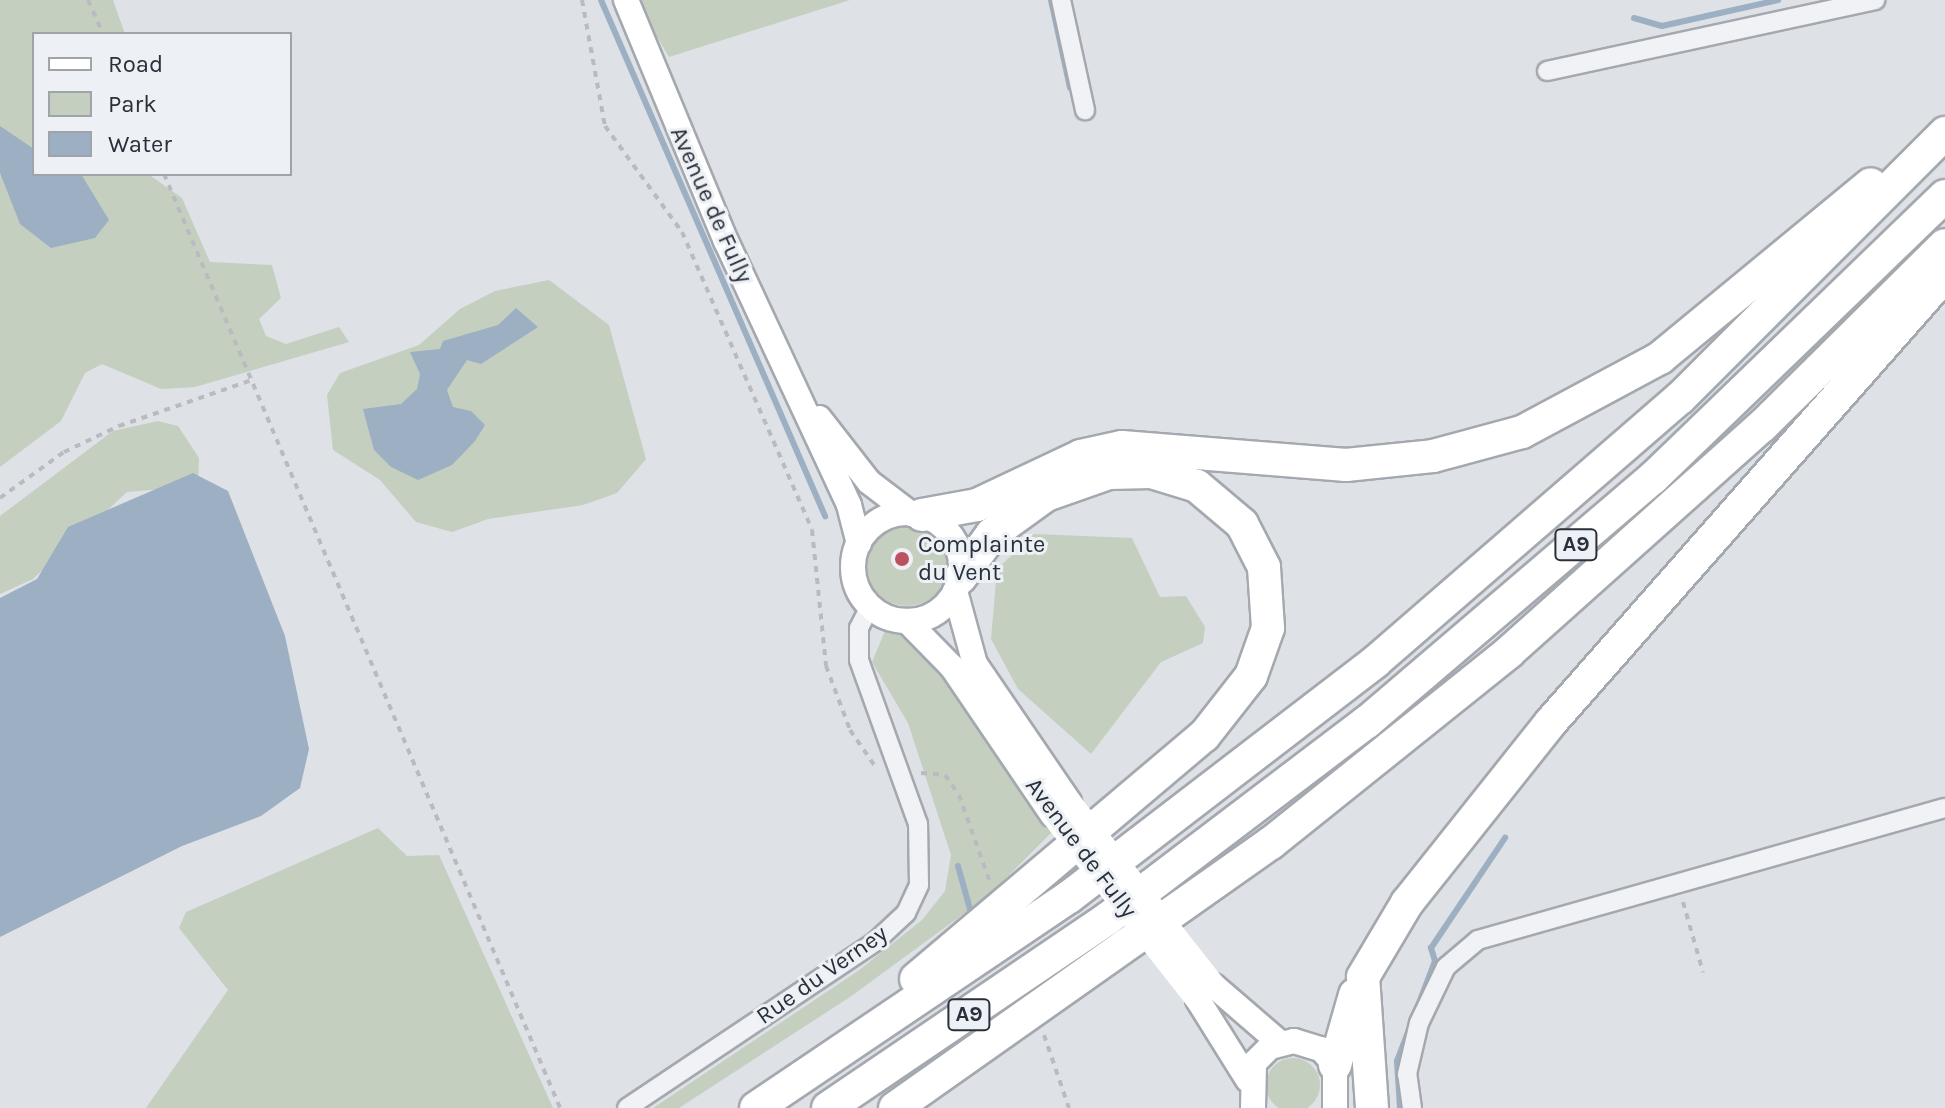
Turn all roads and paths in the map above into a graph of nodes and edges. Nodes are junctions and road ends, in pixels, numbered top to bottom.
1 (88, 0) edge
2 (582, 0) edge
3 (626, 0) edge
4 (1061, 0) edge
5 (1875, 0) edge
6 (102, 32) edge
7 (1547, 71) dead end
8 (1085, 110) dead end
9 (1945, 115) edge
10 (1945, 133) edge
11 (165, 176) edge
12 (1945, 196) edge
13 (1945, 245) edge
14 (1945, 275) edge
15 (252, 380) junction
16 (806, 405) junction
17 (0, 498) edge
18 (916, 514) junction
19 (859, 544) junction
20 (958, 584) junction
21 (870, 606) junction
22 (907, 621) junction
23 (899, 774) junction
24 (1060, 808) junction
25 (1945, 808) edge
26 (1677, 881) junction
27 (995, 894) dead end
28 (1703, 972) dead end
29 (1363, 977) junction
30 (1206, 993) junction
31 (1044, 1035) dead end
32 (1280, 1043) junction
33 (1335, 1065) junction
34 (1248, 1080) junction
35 (1339, 1104) edge
36 (560, 1108) edge
37 (627, 1108) edge
38 (739, 1108) edge
39 (756, 1108) edge
40 (828, 1108) edge
41 (895, 1108) edge
42 (1069, 1108) edge
43 (1253, 1108) edge
44 (1372, 1108) edge
45 (1412, 1108) edge

1 - 6 path
2 - 23 path
3 - 16 main road, Avenue de Fully
4 - 8 street
5 - 7 street
9 - 18 highway
10 - 39 highway
11 - 15 path
12 - 40 highway, A9
13 - 41 highway, A9
14 - 29 highway
15 - 17 path
15 - 36 path
16 - 18 main road, Avenue de Fully
16 - 19 main road, Avenue de Fully
18 - 19 main road
18 - 20 main road
19 - 21 main road
20 - 22 main road
20 - 24 main road, Avenue de Fully
20 - 38 highway
21 - 22 main road
21 - 23 street, Rue du Verney
22 - 24 main road, Avenue de Fully
23 - 27 path
23 - 37 street, Rue du Verney
24 - 30 main road, Avenue de Fully, bridge
25 - 26 street
26 - 28 path
26 - 45 street
29 - 33 highway
29 - 44 highway
30 - 32 main road, Avenue de Fully
30 - 34 main road, Avenue de Fully
31 - 42 path
32 - 33 main road
32 - 34 main road
33 - 35 main road
34 - 43 main road

